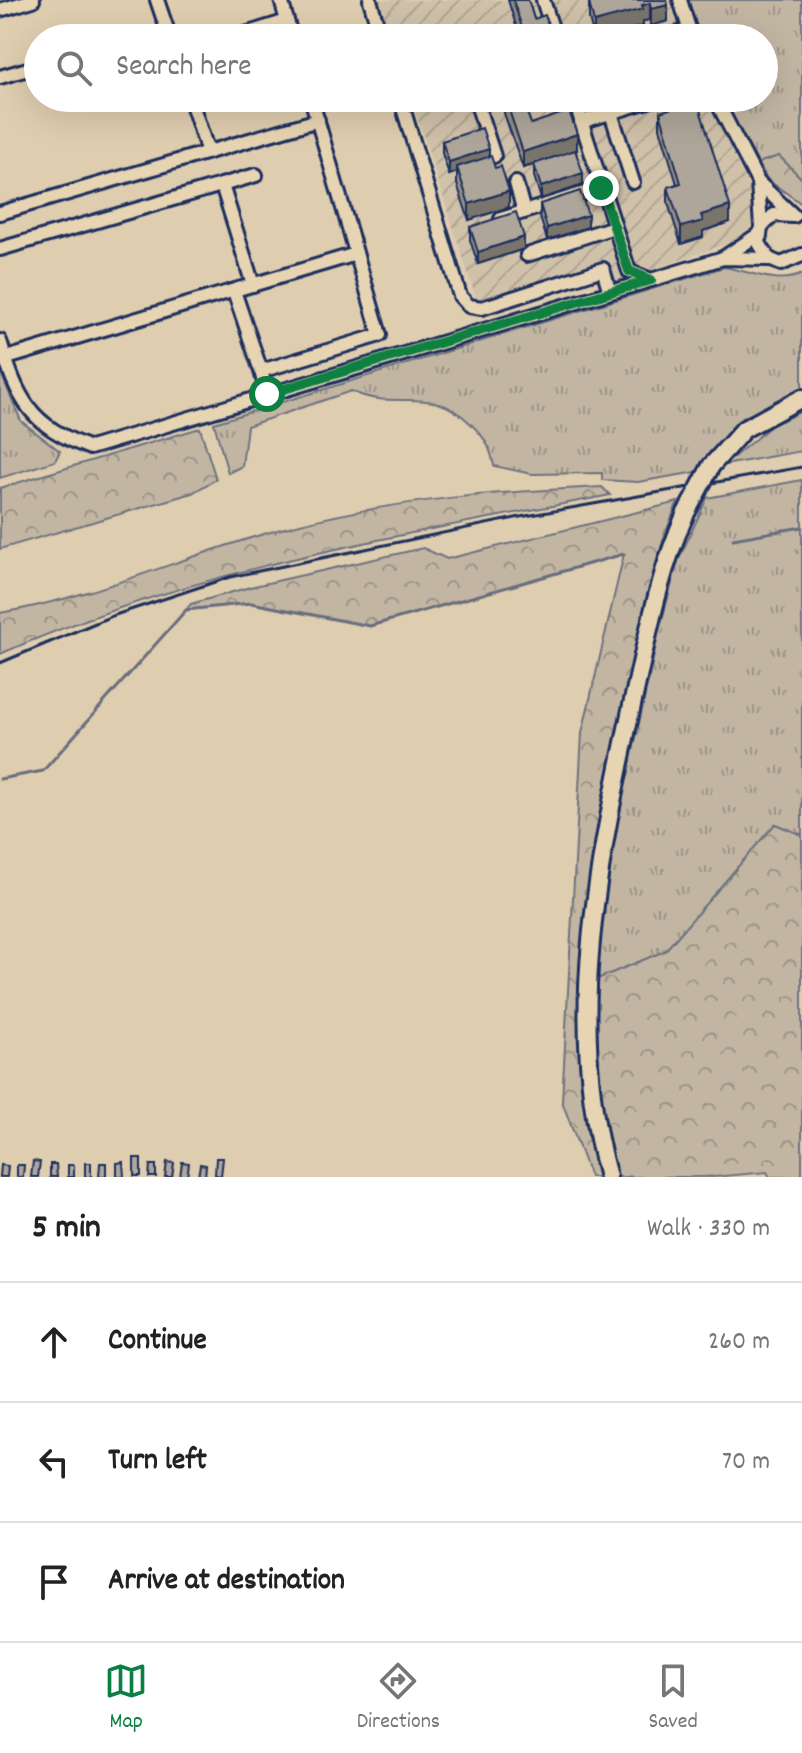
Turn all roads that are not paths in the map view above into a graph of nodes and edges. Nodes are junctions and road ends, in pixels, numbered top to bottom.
1 (33, 0) edge
2 (157, 0) edge
3 (281, 0) edge
4 (370, 0) edge
5 (543, 0) edge
6 (680, 0) edge
7 (0, 10) edge
8 (287, 21) junction
9 (165, 24) edge
10 (277, 24) edge
11 (288, 24) edge
12 (377, 24) edge
13 (551, 24) edge
14 (688, 24) edge
15 (24, 70) edge
16 (0, 77) edge
17 (195, 112) edge
18 (315, 112) edge
19 (404, 112) edge
20 (480, 112) edge
21 (578, 112) edge
22 (614, 112) edge
23 (722, 112) edge
24 (611, 113) junction
25 (318, 120) junction
26 (581, 122) junction
27 (208, 152) junction
28 (494, 156) edge
29 (256, 175) dead end
30 (633, 182) dead end
31 (758, 182) junction
32 (516, 183) dead end
33 (222, 185) junction
34 (601, 188) junction
35 (524, 212) junction
36 (0, 213) edge
37 (799, 219) edge
38 (489, 223) edge
39 (614, 227) junction
40 (760, 231) junction
41 (0, 249) edge
42 (356, 254) junction
43 (527, 255) dead end
44 (802, 255) edge
45 (723, 258) junction
46 (769, 259) junction
47 (651, 280) junction
48 (253, 285) junction
49 (234, 291) junction
50 (610, 292) junction
51 (0, 341) edge
52 (3, 359) edge
53 (261, 371) junction
54 (267, 394) junction
55 (802, 398) edge
56 (608, 1177) edge

1 - 7 street
2 - 9 street
3 - 8 street
4 - 12 street
5 - 13 street
6 - 14 street
8 - 10 street
8 - 11 street
15 - 16 street
17 - 27 street
18 - 25 street
19 - 50 street
20 - 28 street
21 - 26 street
22 - 24 street
23 - 31 street
24 - 26 street
24 - 30 street
25 - 27 street
25 - 42 street
26 - 34 street
27 - 36 street
29 - 33 street
31 - 37 street
31 - 40 street
32 - 35 street
33 - 41 street
33 - 48 street
34 - 35 street
34 - 39 street
35 - 38 street
37 - 40 street
39 - 43 street
39 - 47 street
40 - 45 street
40 - 46 street
42 - 48 street
42 - 53 street
44 - 46 street
45 - 46 street
45 - 47 street
47 - 50 street
48 - 49 street
49 - 52 street
49 - 53 street
50 - 54 street
51 - 52 street
52 - 54 street
53 - 54 street
55 - 56 main road, bridge

